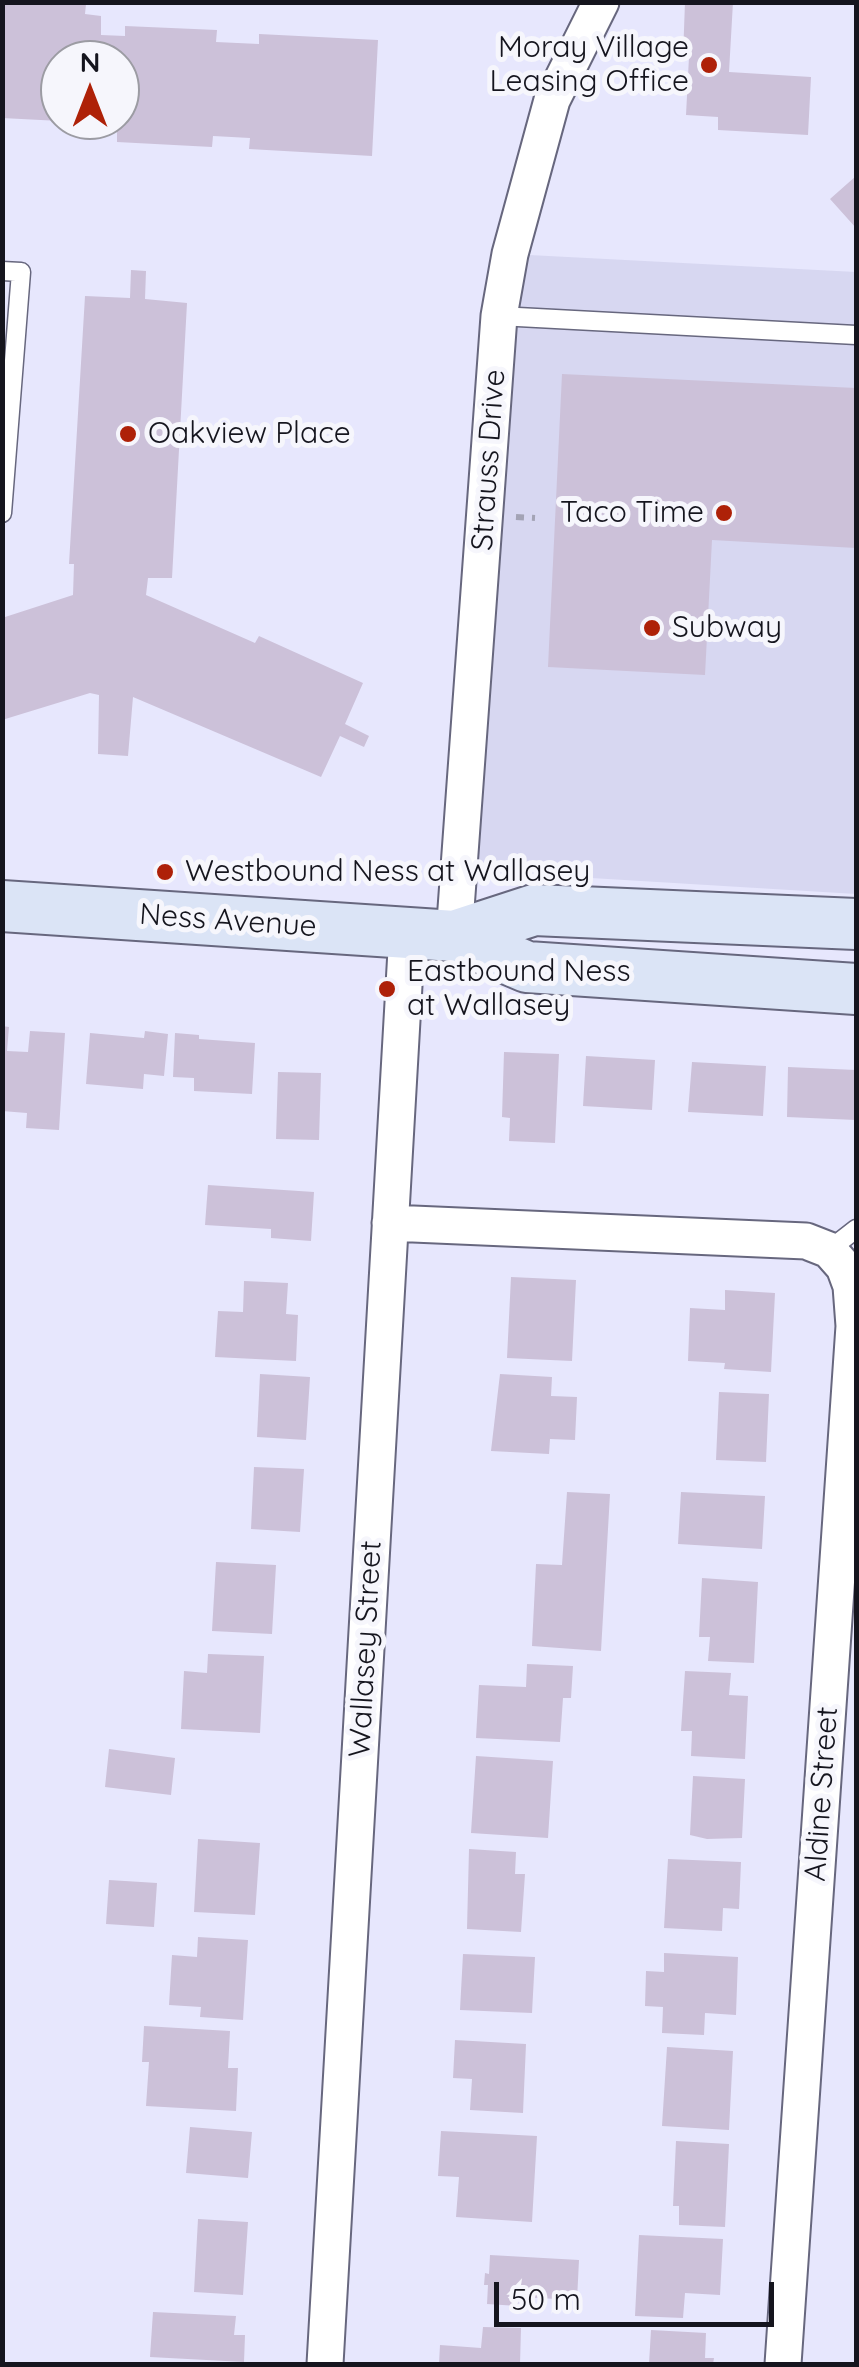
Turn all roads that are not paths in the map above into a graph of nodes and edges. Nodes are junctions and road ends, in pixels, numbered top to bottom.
1 (601, 2) edge
2 (2, 271) edge
3 (499, 316) junction
4 (856, 335) edge
5 (2, 513) edge
6 (2, 906) edge
7 (856, 924) edge
8 (430, 934) junction
9 (856, 988) edge
10 (390, 1223) junction
11 (843, 1240) edge
12 (325, 2364) edge
13 (782, 2364) edge

1 - 3 street, Strauss Drive
2 - 5 lane
3 - 4 lane
3 - 8 street, Strauss Drive
6 - 8 main road, Ness Avenue
7 - 8 main road, Ness Avenue
8 - 9 main road, Ness Avenue
8 - 10 street, Wallasey Street
10 - 11 street, Aldine Street
10 - 12 street, Wallasey Street
11 - 13 street, Aldine Street

